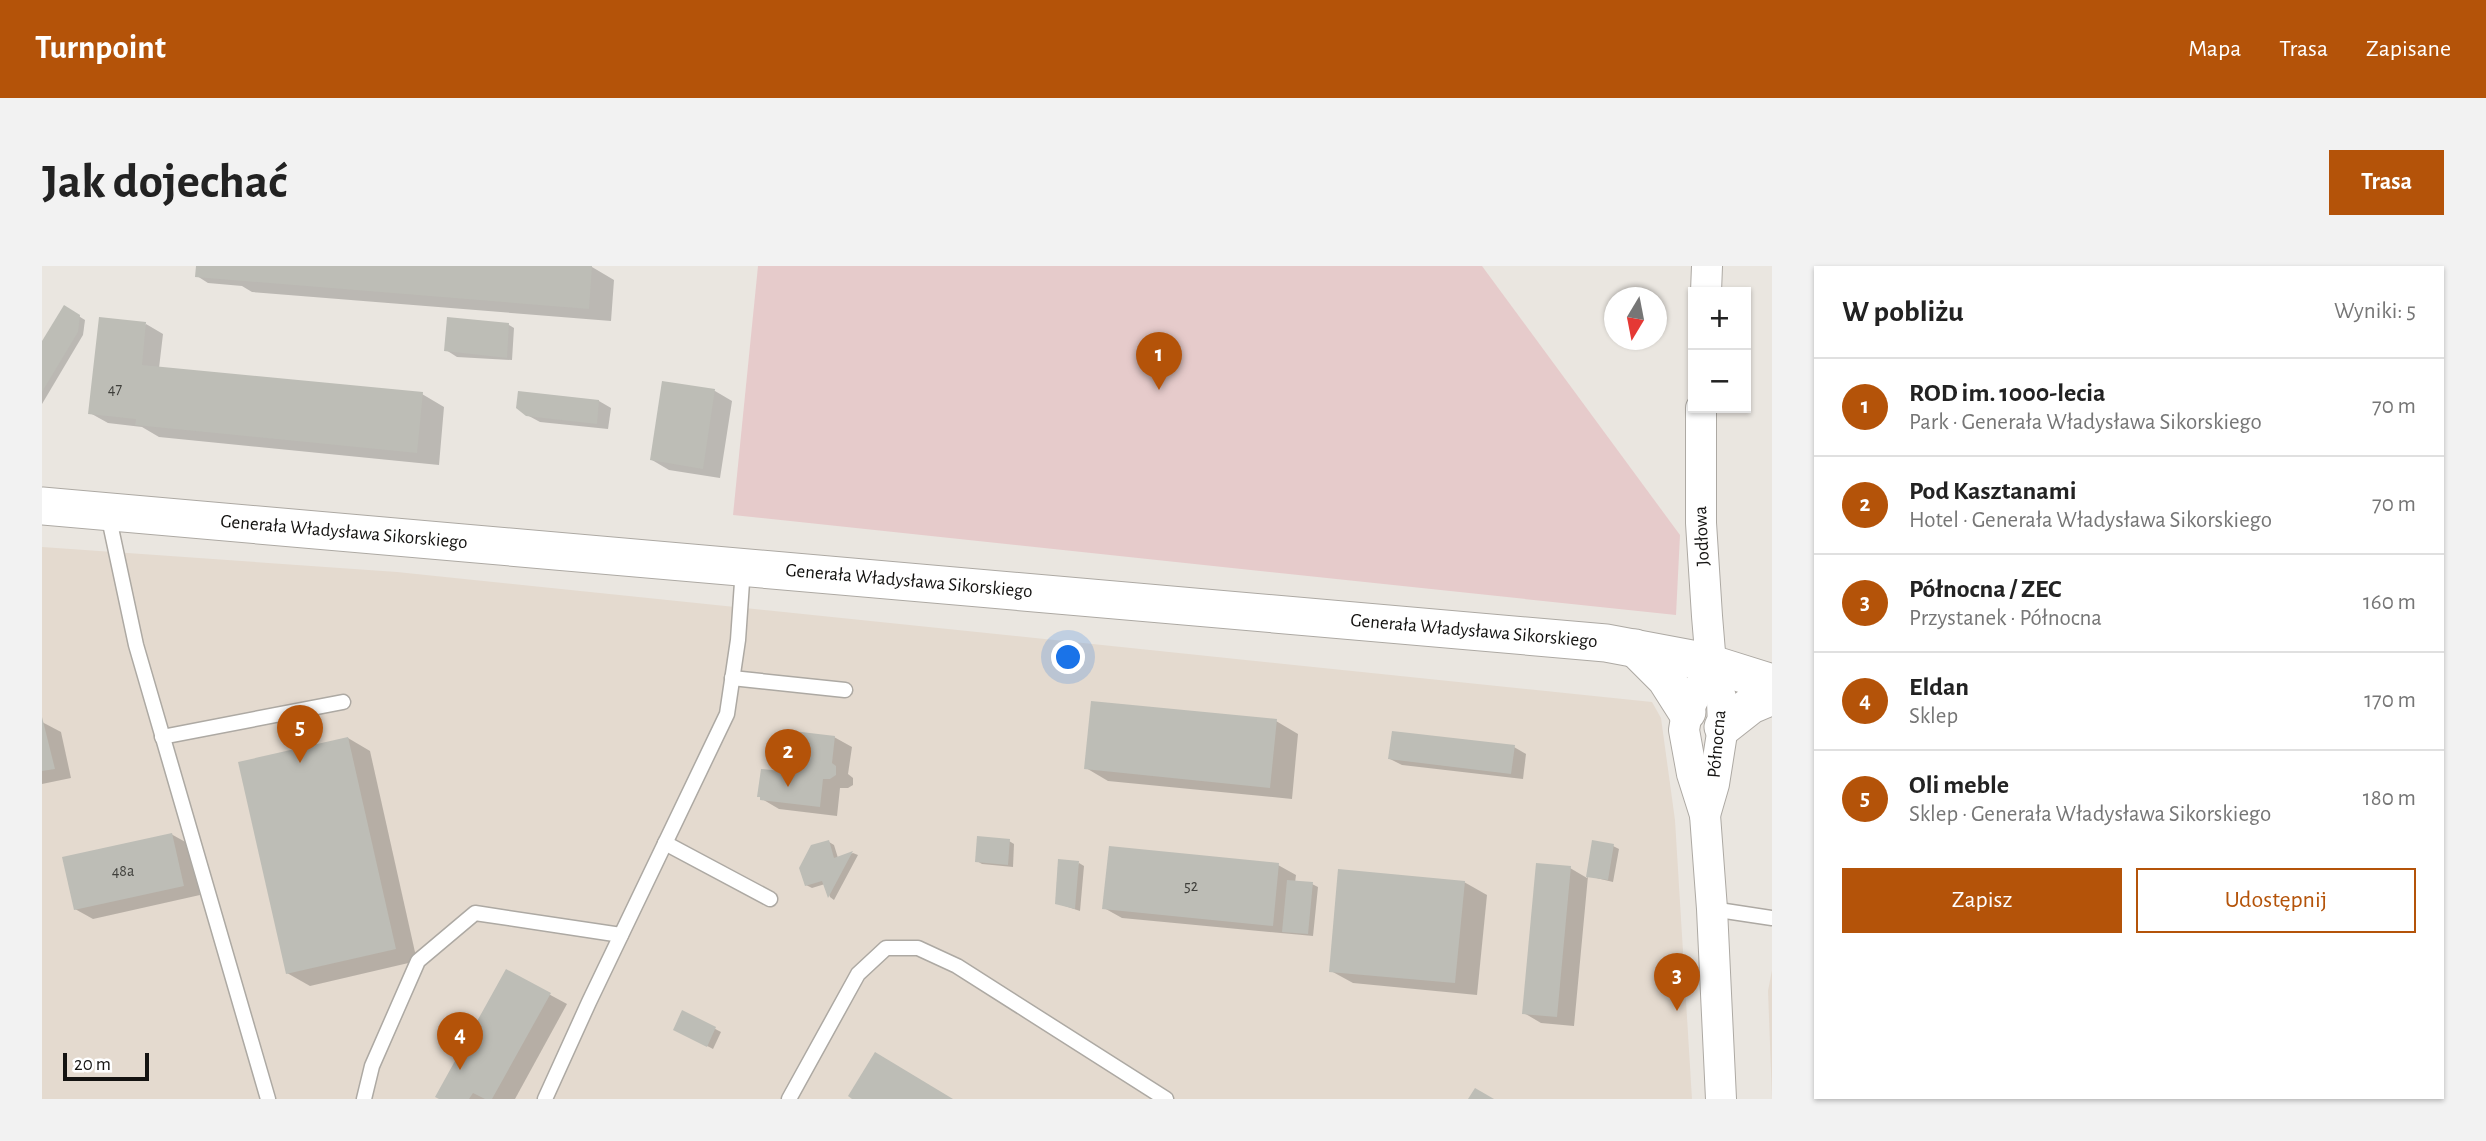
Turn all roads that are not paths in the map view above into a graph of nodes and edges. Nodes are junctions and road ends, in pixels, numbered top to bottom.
1 (1707, 266) edge
2 (1706, 287) edge
3 (1701, 413) edge
4 (42, 506) edge
5 (108, 512) junction
6 (744, 566) junction
7 (1635, 648) junction
8 (1711, 664) junction
9 (732, 678) junction
10 (1772, 683) edge
11 (845, 690) dead end
12 (1772, 696) edge
13 (343, 702) dead end
14 (1688, 712) junction
15 (1723, 727) junction
16 (162, 737) junction
17 (1705, 815) junction
18 (665, 843) junction
19 (770, 899) dead end
20 (1712, 909) junction
21 (1772, 918) edge
22 (621, 934) junction
23 (268, 1099) edge
24 (364, 1099) edge
25 (545, 1099) edge
26 (789, 1099) edge
27 (1166, 1099) edge
28 (1721, 1099) edge

1 - 2 street
3 - 8 street, Jodłowa
4 - 5 street, Generała Władysława Sikorskiego
5 - 6 street, Generała Władysława Sikorskiego
5 - 16 lane
6 - 7 street, Generała Władysława Sikorskiego
6 - 9 lane
7 - 8 street, Generała Władysława Sikorskiego
7 - 14 street
8 - 10 street, Generała Władysława Sikorskiego
8 - 14 street, Północna
8 - 15 street, Północna
9 - 11 lane
9 - 18 lane
12 - 15 street
13 - 16 lane
14 - 17 street, Północna
15 - 17 street, Północna
16 - 23 lane
17 - 20 street, Północna
18 - 19 lane
18 - 22 lane
20 - 21 lane
20 - 28 street, Północna
22 - 24 lane
22 - 25 lane
26 - 27 lane

